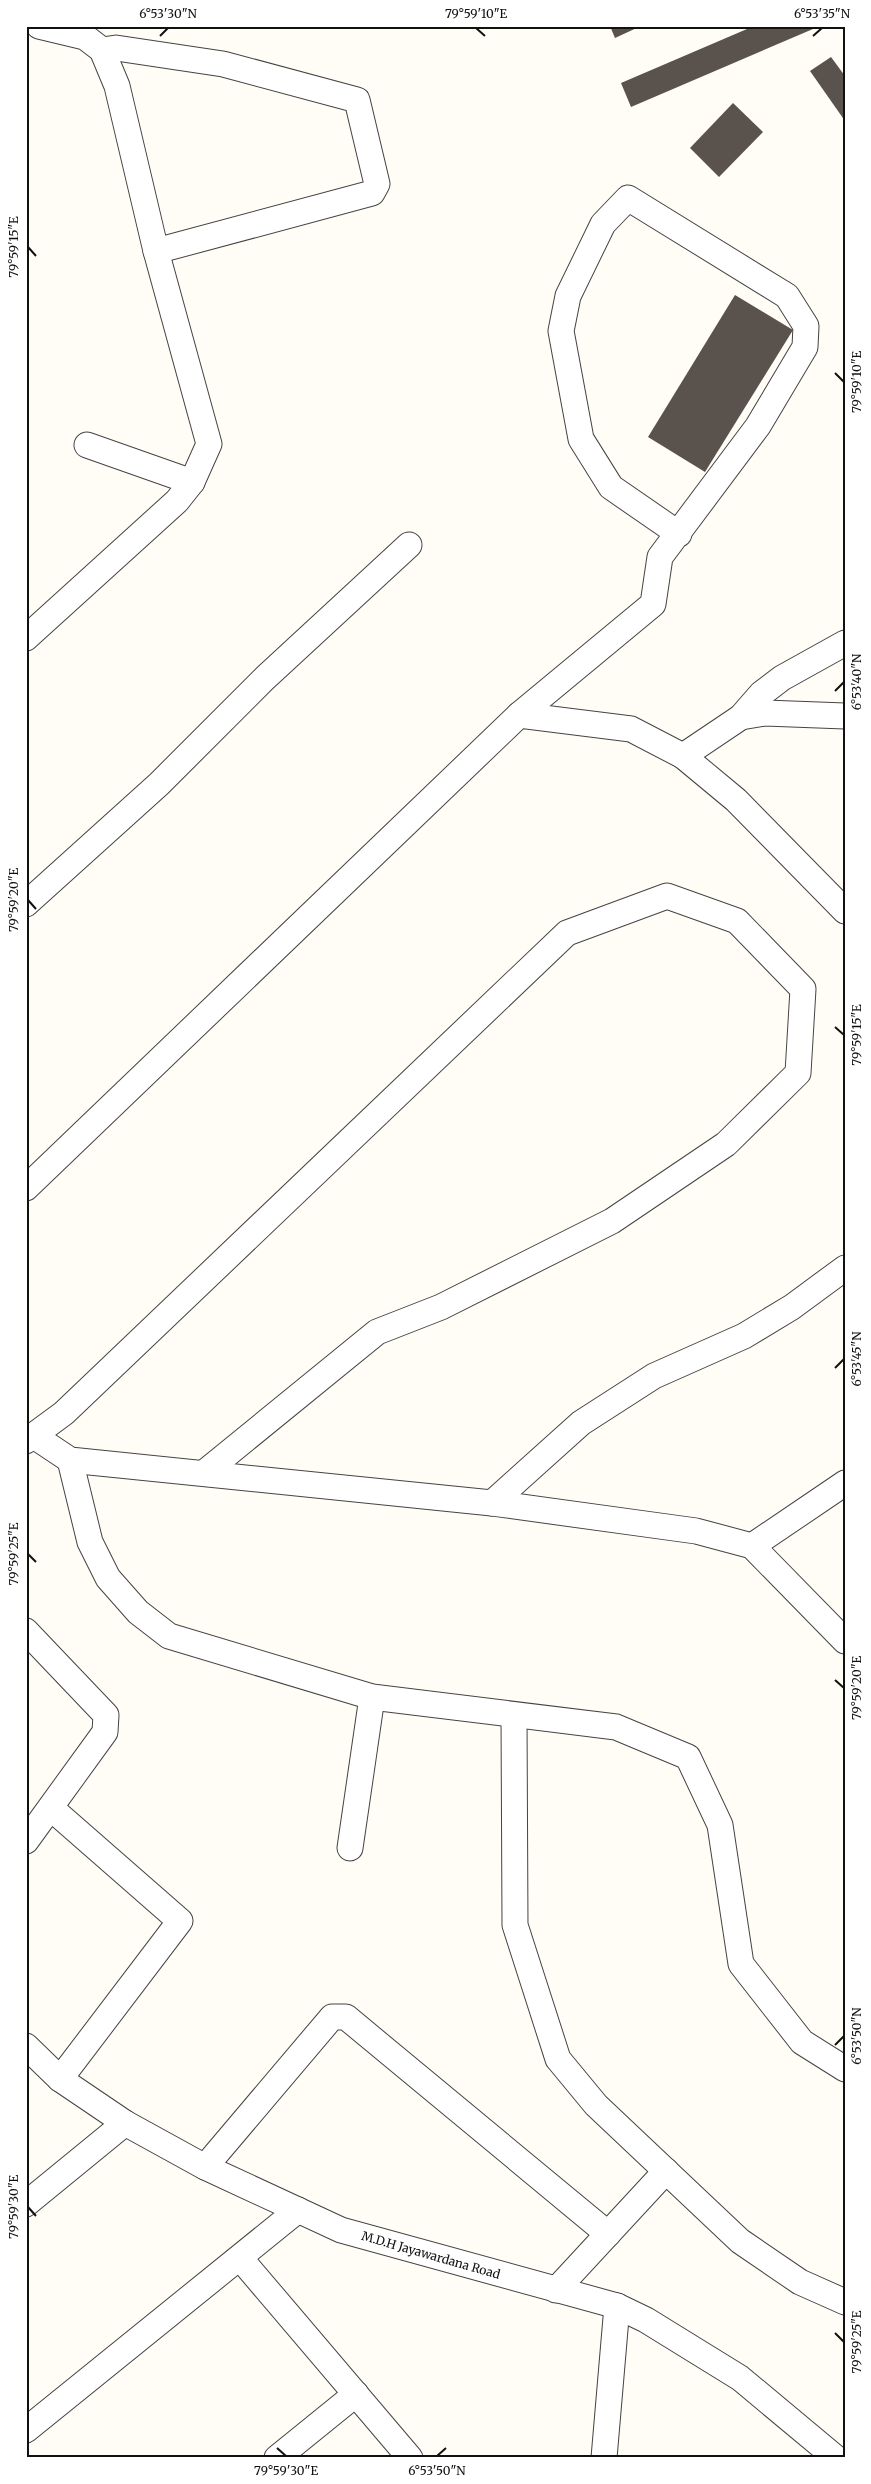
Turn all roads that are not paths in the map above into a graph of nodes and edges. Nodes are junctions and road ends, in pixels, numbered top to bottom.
1 (39, 26) edge
2 (102, 50) junction
3 (156, 251) junction
4 (87, 445) dead end
5 (192, 482) junction
6 (679, 534) junction
7 (409, 545) dead end
8 (26, 638) edge
9 (845, 643) edge
10 (841, 713) edge
11 (519, 714) junction
12 (741, 717) junction
13 (683, 756) junction
14 (26, 904) edge
15 (845, 911) edge
16 (26, 1188) edge
17 (845, 1268) edge
18 (30, 1438) edge
19 (70, 1460) junction
20 (204, 1473) junction
21 (845, 1484) edge
22 (492, 1503) junction
23 (752, 1546) junction
24 (26, 1631) edge
25 (845, 1641) edge
26 (372, 1697) junction
27 (514, 1715) junction
28 (52, 1809) junction
29 (26, 1841) edge
30 (350, 1848) dead end
31 (26, 2046) edge
32 (845, 2068) edge
33 (60, 2079) junction
34 (125, 2123) junction
35 (205, 2167) junction
36 (666, 2171) junction
37 (26, 2204) edge
38 (298, 2210) junction
39 (608, 2234) junction
40 (240, 2258) junction
41 (556, 2290) junction
42 (845, 2302) edge
43 (617, 2306) junction
44 (356, 2394) junction
45 (26, 2430) edge
46 (277, 2458) edge
47 (410, 2458) edge
48 (604, 2458) edge
49 (836, 2458) edge

1 - 2 street
2 - 3 street
2 - 3 street
3 - 5 street
4 - 5 street
5 - 8 street
6 - 6 street
6 - 11 street
7 - 14 street
9 - 12 street
10 - 12 street
11 - 13 street
11 - 16 street
12 - 13 street
13 - 15 street
17 - 22 street
18 - 19 street
18 - 20 street
19 - 20 street
19 - 26 street
20 - 22 street
21 - 23 street
22 - 23 street
23 - 25 street
24 - 28 street
26 - 27 street
26 - 30 street
27 - 32 street
27 - 36 street
28 - 29 street
28 - 33 street
31 - 33 street, M.D.H Jayawardana Road
33 - 34 street, M.D.H Jayawardana Road
34 - 35 street, M.D.H Jayawardana Road
34 - 37 street
35 - 38 street, M.D.H Jayawardana Road
35 - 39 street
36 - 39 street
36 - 42 street
38 - 40 street
38 - 41 street, M.D.H Jayawardana Road
39 - 41 street
40 - 44 street
40 - 45 street
41 - 43 street, M.D.H Jayawardana Road
43 - 48 street
43 - 49 street, M.D.H Jayawardana Road
44 - 46 street
44 - 47 street

